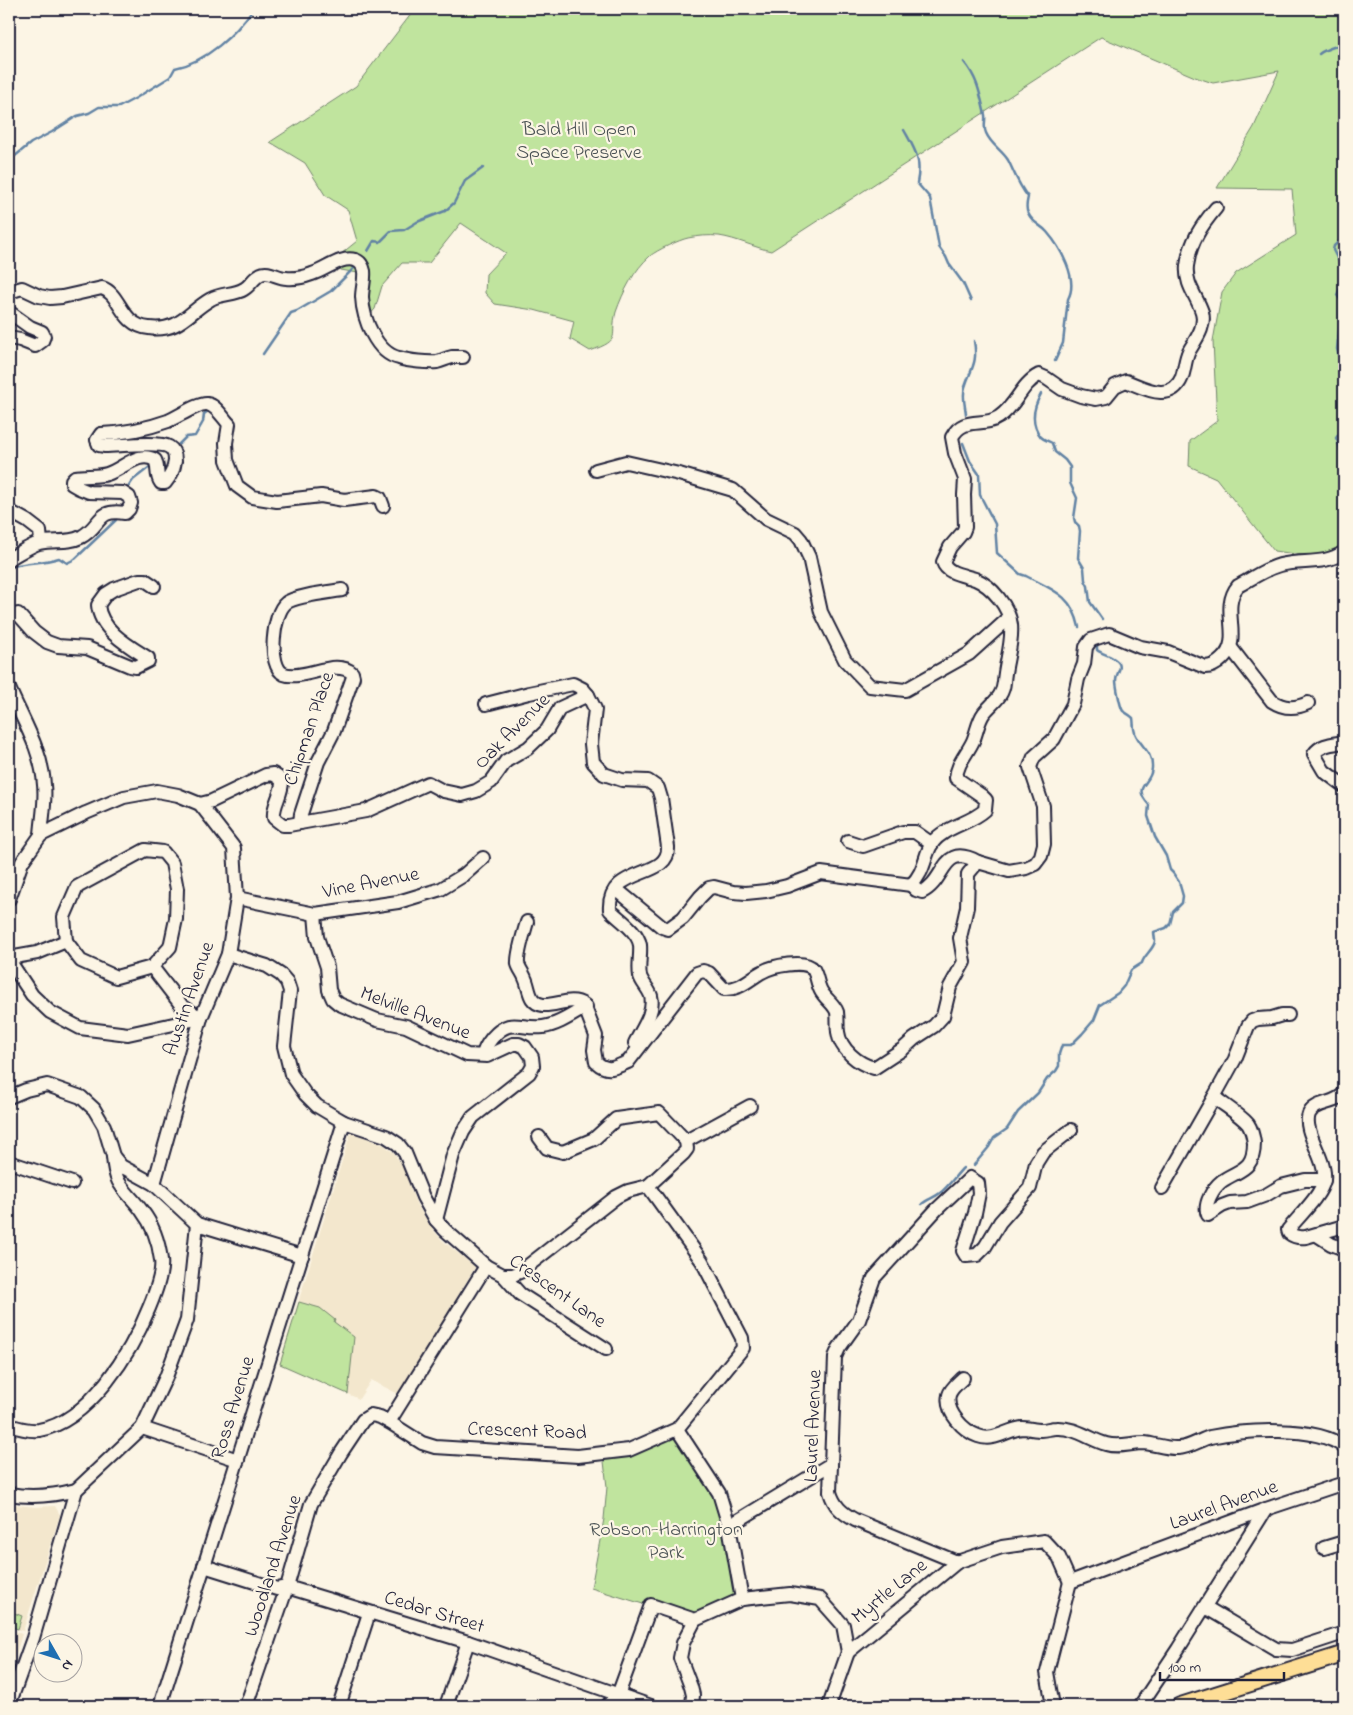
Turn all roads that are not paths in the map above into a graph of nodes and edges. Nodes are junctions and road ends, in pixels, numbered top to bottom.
1 (1216, 208) dead end
2 (9, 292) edge
3 (9, 312) edge
4 (9, 338) edge
5 (463, 357) dead end
6 (596, 470) dead end
7 (383, 506) dead end
8 (9, 511) edge
9 (41, 542) junction
10 (1344, 552) edge
11 (9, 561) edge
12 (154, 586) dead end
13 (342, 590) dead end
14 (9, 616) edge
15 (1009, 618) junction
16 (1231, 648) junction
17 (9, 688) edge
18 (588, 695) junction
19 (1308, 703) dead end
20 (486, 704) dead end
21 (1344, 742) edge
22 (1344, 786) edge
23 (200, 804) junction
24 (300, 823) junction
25 (41, 835) junction
26 (848, 840) dead end
27 (932, 844) junction
28 (483, 858) dead end
29 (978, 862) junction
30 (912, 885) junction
31 (616, 889) junction
32 (237, 898) junction
33 (9, 899) edge
34 (315, 914) junction
35 (527, 922) dead end
36 (69, 946) junction
37 (228, 954) junction
38 (9, 959) edge
39 (152, 967) junction
40 (586, 1008) junction
41 (1288, 1015) dead end
42 (201, 1018) junction
43 (482, 1055) junction
44 (628, 1062) junction
45 (1344, 1094) edge
46 (9, 1097) edge
47 (1214, 1097) junction
48 (750, 1106) dead end
49 (344, 1122) junction
50 (1071, 1130) dead end
51 (539, 1137) dead end
52 (686, 1141) junction
53 (113, 1156) junction
54 (9, 1162) edge
55 (131, 1173) junction
56 (1324, 1180) junction
57 (72, 1183) dead end
58 (154, 1184) junction
59 (648, 1186) junction
60 (123, 1188) junction
61 (1162, 1188) dead end
62 (436, 1220) junction
63 (197, 1224) junction
64 (1344, 1226) edge
65 (1317, 1235) junction
66 (1344, 1249) edge
67 (302, 1256) junction
68 (486, 1266) junction
69 (503, 1275) junction
70 (606, 1350) dead end
71 (963, 1378) dead end
72 (389, 1422) junction
73 (9, 1425) edge
74 (142, 1428) junction
75 (677, 1429) junction
76 (1344, 1447) edge
77 (238, 1460) junction
78 (831, 1464) junction
79 (1344, 1483) edge
80 (76, 1490) junction
81 (9, 1494) edge
82 (1266, 1509) junction
83 (729, 1526) junction
84 (1344, 1542) edge
85 (1324, 1548) dead end
86 (957, 1562) junction
87 (204, 1566) junction
88 (1070, 1582) junction
89 (287, 1587) junction
90 (742, 1598) junction
91 (1205, 1606) junction
92 (369, 1613) junction
93 (695, 1620) junction
94 (1344, 1633) edge
95 (468, 1642) junction
96 (848, 1652) junction
97 (1344, 1654) edge
98 (618, 1695) junction
99 (9, 1705) edge
100 (160, 1706) edge
101 (246, 1706) edge
102 (339, 1706) edge
103 (446, 1706) edge
104 (606, 1706) edge
105 (651, 1706) edge
106 (692, 1706) edge
107 (829, 1706) edge
108 (1053, 1706) edge
109 (1140, 1706) edge
110 (1179, 1706) edge

1 - 15 street
2 - 5 street
3 - 4 street
6 - 15 street
7 - 9 street
8 - 9 street
9 - 11 street
10 - 16 street
12 - 14 street
13 - 24 street, Chipman Place
15 - 27 street
16 - 19 street
16 - 29 street
17 - 25 street
18 - 20 street
18 - 24 street, Oak Avenue
18 - 31 street
21 - 22 street
23 - 24 street, Oak Avenue
23 - 25 street
23 - 32 street, Austin Avenue
25 - 33 street
26 - 27 street
27 - 30 street
28 - 34 street, Vine Avenue
29 - 30 street
29 - 44 street
30 - 31 street
31 - 44 street
32 - 34 street
32 - 37 street, Austin Avenue
34 - 43 street, Melville Avenue
35 - 40 street
36 - 38 street
36 - 39 street
36 - 39 street
37 - 42 street, Austin Avenue
37 - 49 street, Crescent Lane
38 - 42 street
39 - 42 street
40 - 43 street, Melville Avenue
40 - 44 street
41 - 47 street
42 - 58 street, Austin Avenue
43 - 62 street
45 - 56 street
46 - 53 street
47 - 56 street
47 - 61 street
48 - 52 street
49 - 62 street, Crescent Lane
49 - 67 street, Ross Avenue
50 - 78 street, Laurel Avenue
51 - 52 street
52 - 59 street
53 - 55 street
53 - 60 street
54 - 57 street
55 - 58 street
55 - 60 street
56 - 65 street
58 - 63 street
59 - 69 street
59 - 75 street, Crescent Road
60 - 73 street
62 - 68 street, Crescent Lane
63 - 67 street
63 - 74 street
64 - 65 street
65 - 66 street
67 - 77 street, Ross Avenue
68 - 69 street, Crescent Lane
68 - 72 street
69 - 70 street, Crescent Lane
71 - 76 street
72 - 75 street, Crescent Road
72 - 89 street, Woodland Avenue
74 - 77 street
74 - 80 street
75 - 83 street
77 - 87 street, Ross Avenue
78 - 83 street
78 - 86 street, Laurel Avenue
79 - 82 street, Laurel Avenue
80 - 81 street
80 - 99 street
82 - 88 street, Laurel Avenue
82 - 91 street
83 - 90 street
84 - 85 street
86 - 88 street
86 - 96 street, Myrtle Lane
87 - 89 street, Cedar Street
87 - 100 street, Ross Avenue
88 - 108 street
89 - 92 street, Cedar Street
89 - 101 street, Woodland Avenue
90 - 93 street
90 - 96 street
91 - 94 street
91 - 109 street
92 - 95 street, Cedar Street
92 - 102 street
93 - 98 street
93 - 106 street
95 - 98 street, Cedar Street
95 - 103 street
96 - 107 street
97 - 110 main road
98 - 104 street
98 - 105 street, Cedar Street

